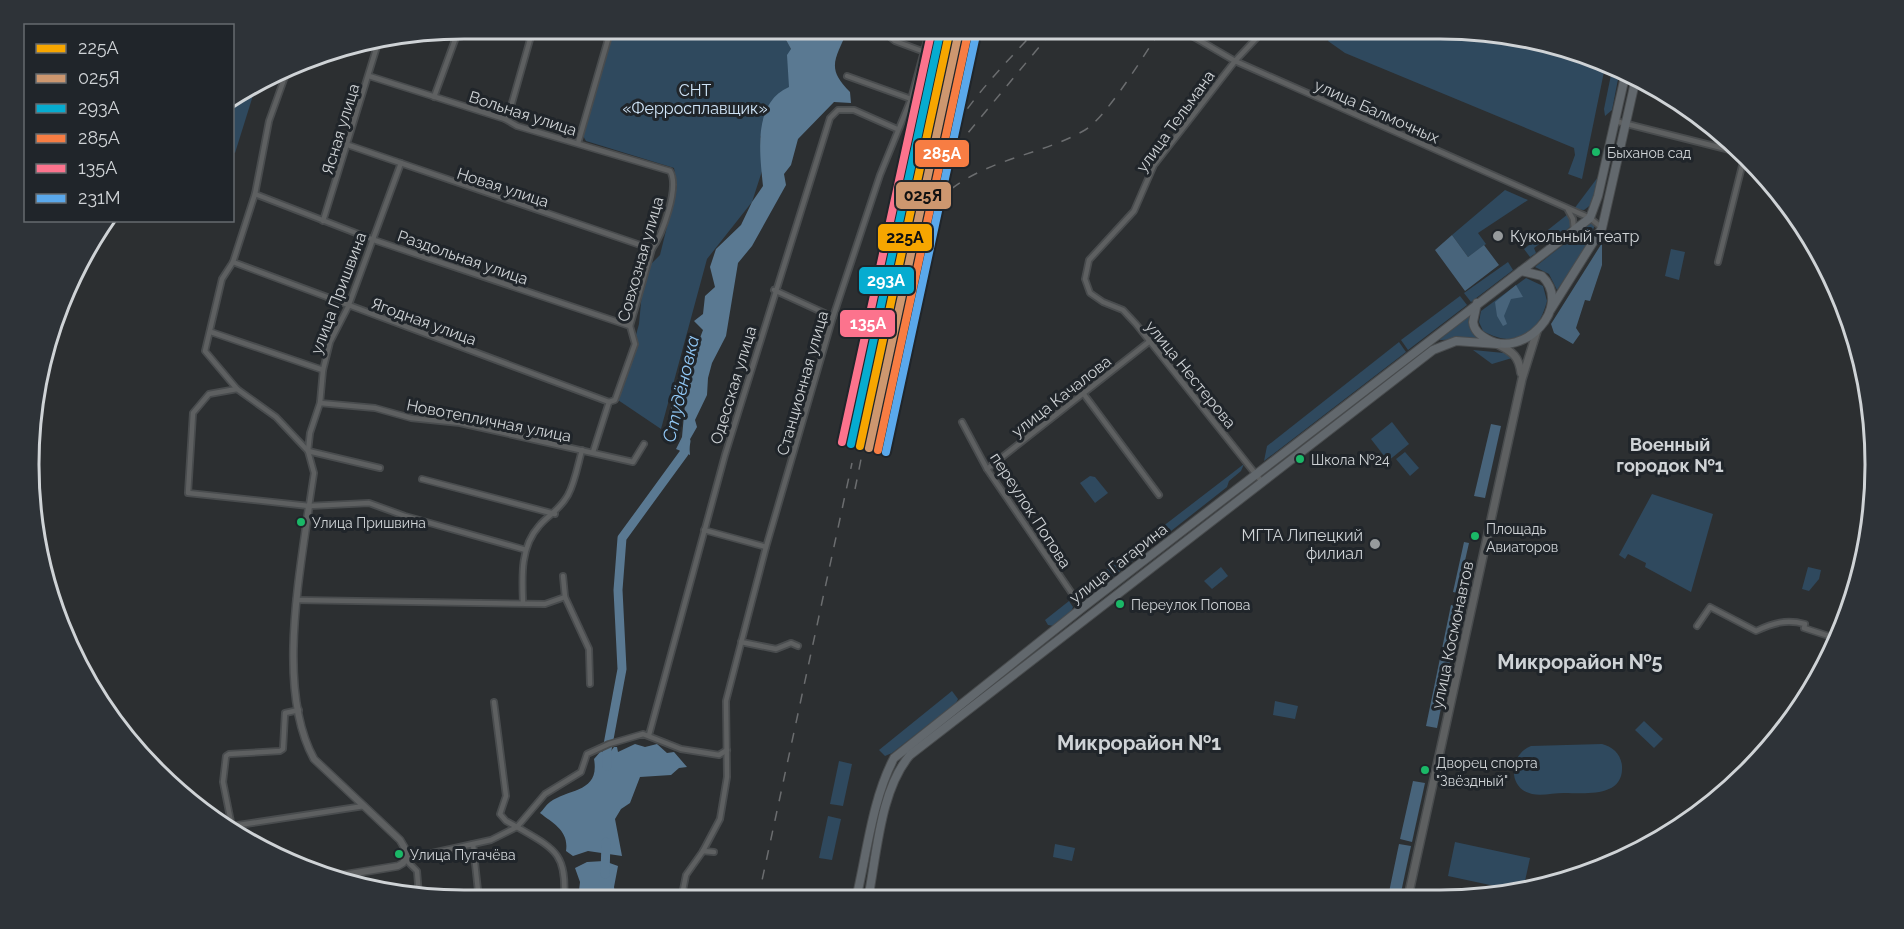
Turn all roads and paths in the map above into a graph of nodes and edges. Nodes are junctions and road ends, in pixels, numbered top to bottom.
1 (455, 39) edge
2 (530, 39) edge
3 (608, 39) edge
4 (893, 39) edge
5 (926, 39) edge
6 (1198, 39) edge
7 (1255, 39) edge
8 (377, 48) edge
9 (922, 51) junction
10 (1235, 61) junction
11 (369, 76) junction
12 (847, 76) dead end
13 (284, 79) edge
14 (1624, 81) edge
15 (1634, 86) edge
16 (434, 97) junction
17 (911, 99) junction
18 (505, 119) junction
19 (1615, 121) junction
20 (1626, 123) junction
21 (897, 129) junction
22 (578, 143) junction
23 (348, 145) junction
24 (1724, 148) edge
25 (401, 163) junction
26 (1742, 166) edge
27 (670, 171) joint
28 (255, 194) junction
29 (1568, 210) junction
30 (1590, 218) junction
31 (323, 221) junction
32 (1602, 228) junction
33 (1574, 231) junction
34 (374, 240) junction
35 (652, 249) junction
36 (232, 262) junction
37 (1718, 262) dead end
38 (1521, 271) junction
39 (774, 290) junction
40 (1090, 293) joint
41 (1477, 303) junction
42 (348, 307) junction
43 (1551, 309) junction
44 (833, 317) junction
45 (630, 326) junction
46 (1537, 331) junction
47 (211, 332) junction
48 (1150, 341) junction
49 (1498, 344) junction
50 (323, 370) junction
51 (1522, 379) junction
52 (237, 389) junction
53 (1083, 393) junction
54 (609, 402) junction
55 (320, 403) junction
56 (962, 422) dead end
57 (644, 444) dead end
58 (582, 450) junction
59 (308, 451) junction
60 (593, 452) junction
61 (380, 468) dead end
62 (987, 469) junction
63 (1256, 474) junction
64 (422, 479) dead end
65 (1262, 482) junction
66 (1159, 495) dead end
67 (309, 506) junction
68 (555, 514) junction
69 (704, 530) junction
70 (766, 547) junction
71 (526, 550) junction
72 (563, 576) dead end
73 (565, 597) junction
74 (296, 600) junction
75 (523, 603) junction
76 (1082, 608) junction
77 (1697, 626) dead end
78 (1829, 635) edge
79 (741, 642) junction
80 (798, 646) dead end
81 (987, 683) junction
82 (590, 684) dead end
83 (993, 691) junction
84 (494, 702) dead end
85 (299, 710) junction
86 (649, 735) junction
87 (727, 750) junction
88 (364, 806) junction
89 (231, 820) edge
90 (239, 825) edge
91 (518, 827) junction
92 (473, 844) junction
93 (704, 851) junction
94 (714, 852) dead end
95 (405, 860) junction
96 (355, 874) joint
97 (350, 875) edge
98 (418, 887) edge
99 (478, 890) edge
100 (565, 890) edge
101 (683, 890) edge
102 (858, 890) edge
103 (870, 890) edge
104 (1410, 890) edge

1 - 16 street
2 - 18 street
3 - 22 street
4 - 9 street
5 - 9 street, Станционная улица
6 - 10 street, улица Балмочных
7 - 10 street, улица Тельмана
8 - 11 street, Ясная улица
9 - 17 street, Станционная улица
10 - 29 street, улица Балмочных
10 - 40 street, улица Тельмана
11 - 16 street, Вольная улица
11 - 23 street, Ясная улица
12 - 17 street
13 - 28 street
14 - 19 main road
15 - 20 main road
16 - 18 street, Вольная улица
17 - 21 street, Станционная улица
18 - 22 street, Вольная улица
19 - 20 street
19 - 30 main road
20 - 24 street
20 - 32 main road
21 - 39 street, Одесская улица
21 - 44 street, Станционная улица
22 - 27 street, Вольная улица
23 - 25 street, Новая улица
23 - 31 street, Ясная улица
25 - 34 street, улица Пришвина
25 - 35 street, Новая улица
26 - 37 street
27 - 35 street, Совхозная улица
28 - 31 street, Раздольная улица
28 - 36 street
29 - 30 street, улица Балмочных
29 - 33 street
30 - 32 street, улица Балмочных
30 - 33 main road
31 - 34 street, Раздольная улица
32 - 43 main road
33 - 38 main road
34 - 42 street, улица Пришвина
34 - 45 street, Раздольная улица
35 - 45 street, Совхозная улица
36 - 42 street, Ягодная улица
36 - 47 street
38 - 41 main road
38 - 43 main road
39 - 44 street
39 - 69 street, Одесская улица
40 - 48 street, улица Нестерова
41 - 49 main road
41 - 63 main road, улица Гагарина
42 - 50 street, улица Пришвина
42 - 54 street, Ягодная улица
43 - 46 main road
44 - 70 street, Станционная улица
45 - 54 street, Совхозная улица
46 - 49 main road
46 - 51 main road, улица Космонавтов
47 - 50 street
47 - 52 street
48 - 53 street, улица Качалова
48 - 63 street, улица Нестерова
49 - 51 main road
49 - 65 main road, улица Гагарина
50 - 55 street, улица Пришвина
51 - 104 main road, улица Космонавтов
52 - 59 street
52 - 67 street
53 - 62 street, улица Качалова
53 - 66 street
54 - 60 street, Совхозная улица
55 - 58 street, Новотепличная улица
55 - 59 street, улица Пришвина
56 - 62 street, переулок Попова
57 - 60 street, Новотепличная улица
58 - 60 street, Новотепличная улица
58 - 68 street
59 - 61 street
59 - 67 street, улица Пришвина
62 - 76 street, переулок Попова
63 - 65 street, улица Нестерова
63 - 76 main road, улица Гагарина
64 - 68 street
65 - 83 main road, улица Гагарина
67 - 71 street
67 - 74 street, улица Пришвина
68 - 71 street
69 - 70 street
69 - 86 street, Одесская улица
70 - 79 street, Станционная улица
71 - 75 street
72 - 73 street
73 - 75 street
73 - 82 street
74 - 75 street
74 - 85 street, улица Пришвина
76 - 81 main road, улица Гагарина
77 - 78 street
79 - 80 street
79 - 87 street, Станционная улица
81 - 83 main road
81 - 102 main road, улица Гагарина
83 - 103 main road, улица Гагарина
84 - 91 street
85 - 88 street, улица Пришвина
85 - 89 street
86 - 87 street
86 - 91 street
87 - 93 street, Станционная улица
88 - 90 street
88 - 95 street, улица Пришвина
91 - 92 street
91 - 100 street
92 - 95 street
92 - 99 street
93 - 94 street
93 - 101 street, Станционная улица
95 - 96 street
95 - 98 street
96 - 97 street

